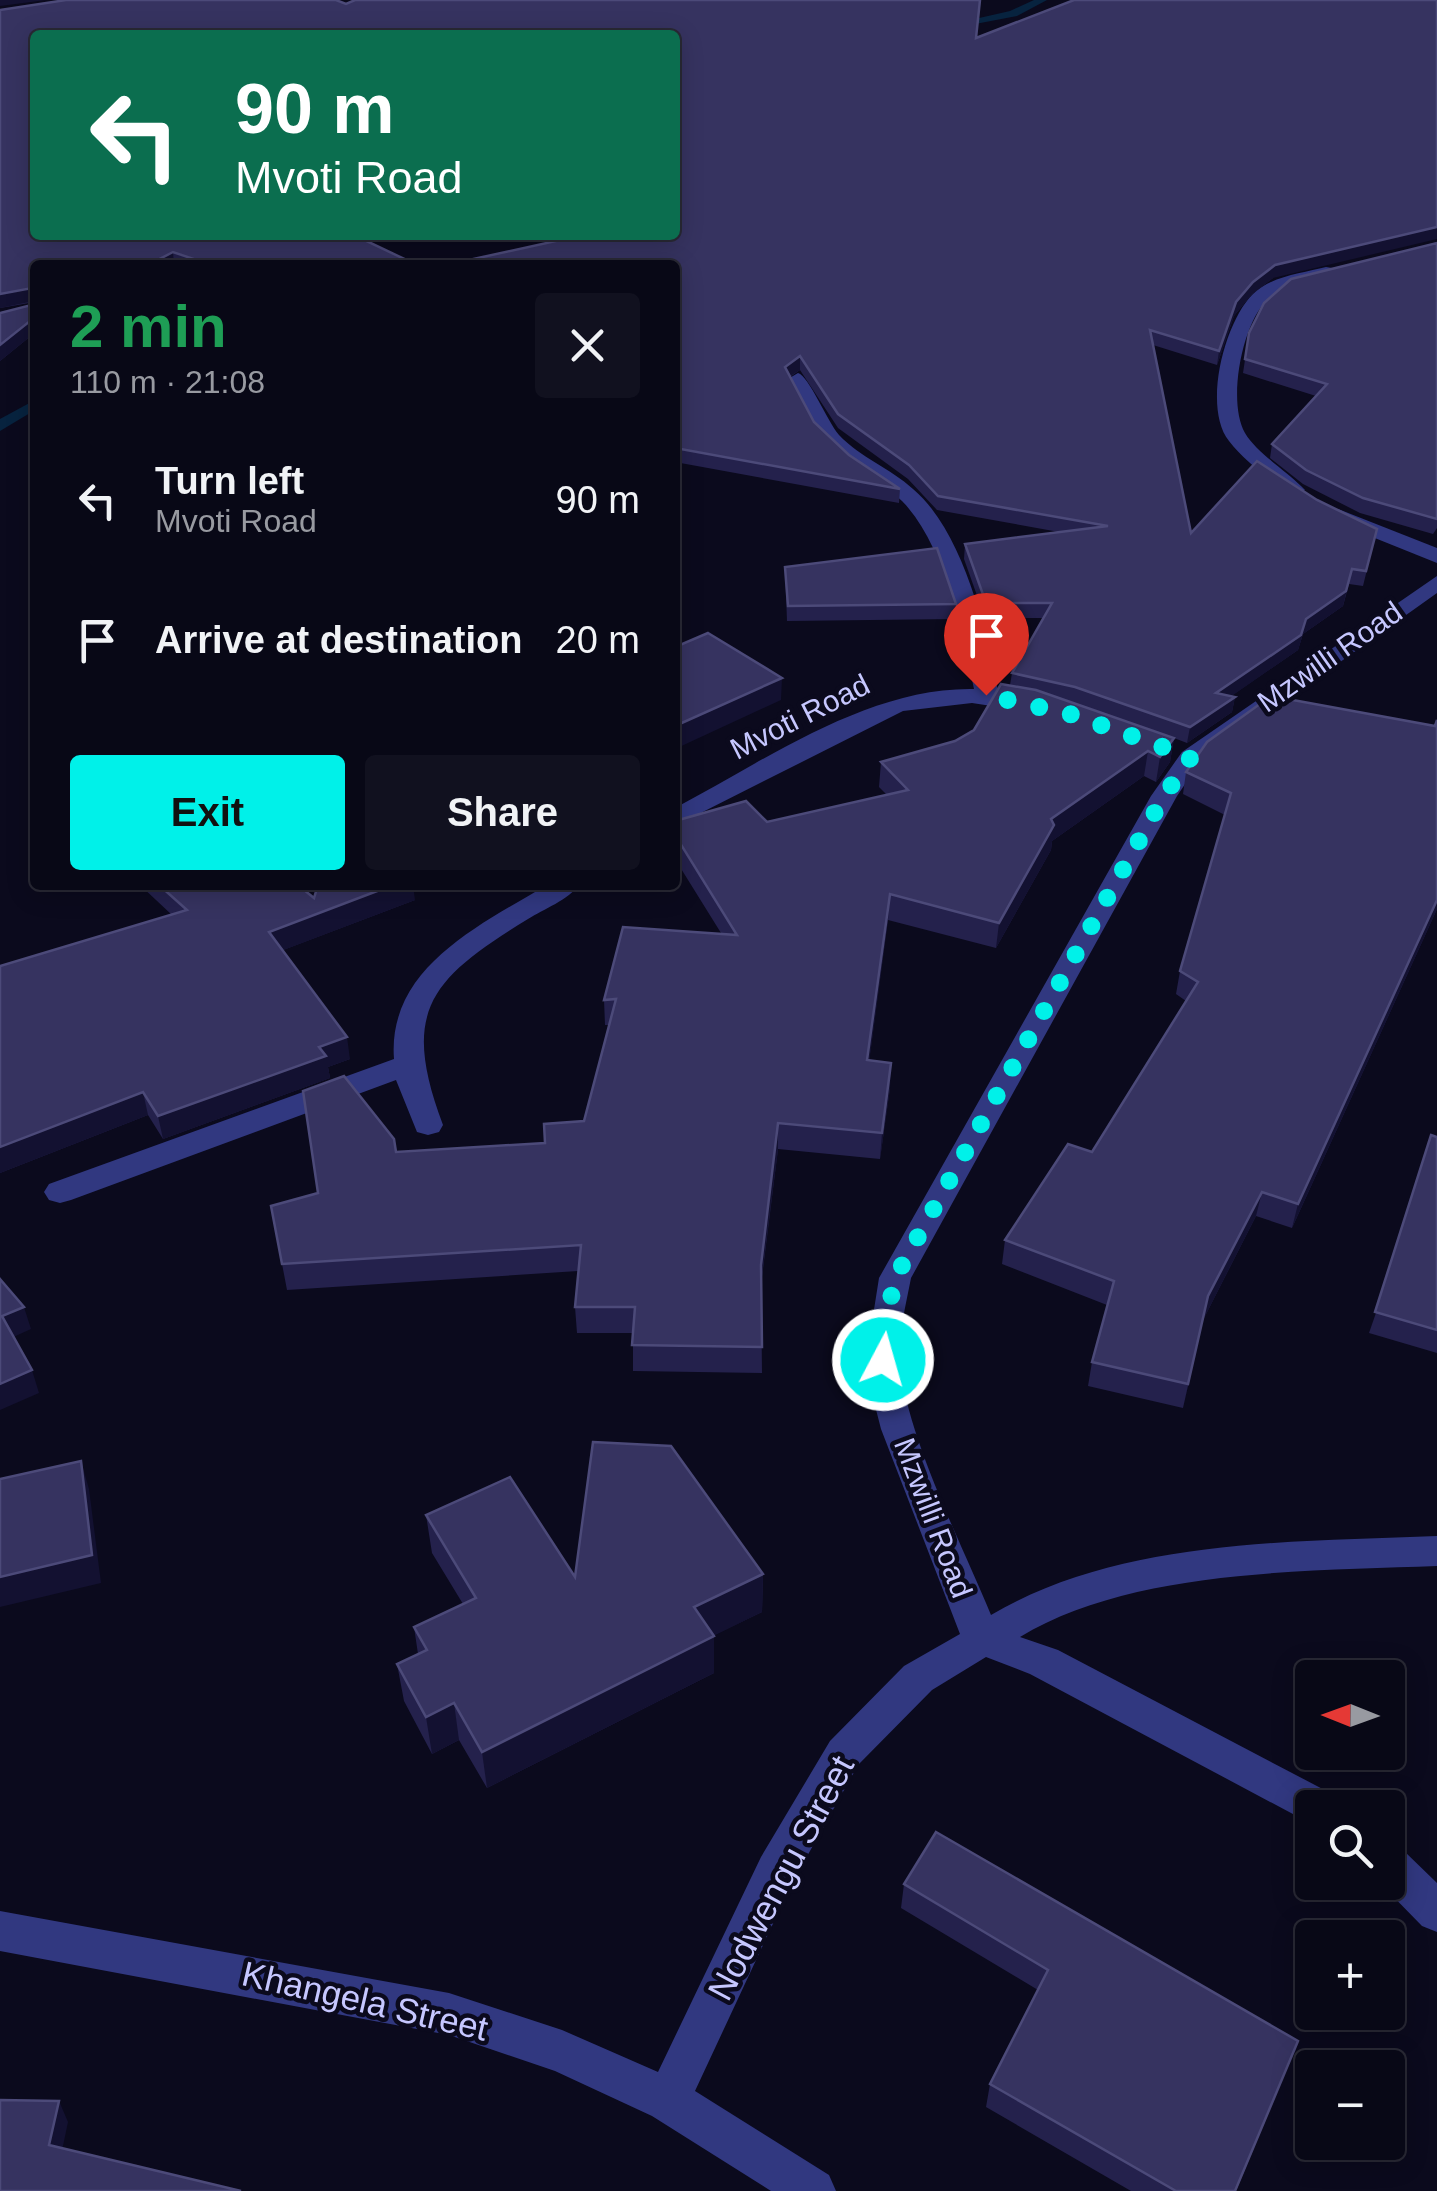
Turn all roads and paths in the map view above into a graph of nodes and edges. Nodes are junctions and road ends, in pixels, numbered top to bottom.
1 (1344, 268) edge
2 (798, 380) edge
3 (1437, 556) edge
4 (1437, 583) edge
5 (986, 695) junction
6 (1054, 710) edge
7 (680, 815) edge
8 (558, 890) edge
9 (405, 1066) junction
10 (428, 1125) dead end
11 (60, 1192) dead end
12 (1437, 1551) edge
13 (981, 1638) junction
14 (1295, 1795) edge
15 (1405, 1879) edge
16 (1437, 1912) edge
17 (0, 1931) edge
18 (668, 2100) junction
19 (813, 2191) edge

1 - 3 street
2 - 5 street
4 - 13 street, Mzwilli Road
5 - 6 street, Mvoti Road
5 - 7 street, Mvoti Road
8 - 9 street
9 - 10 street
9 - 11 street
12 - 13 street, Nodwengu Street
13 - 14 street
13 - 18 street, Nodwengu Street
15 - 16 street
17 - 18 street, Khangela Street
18 - 19 street, Khangela Street

